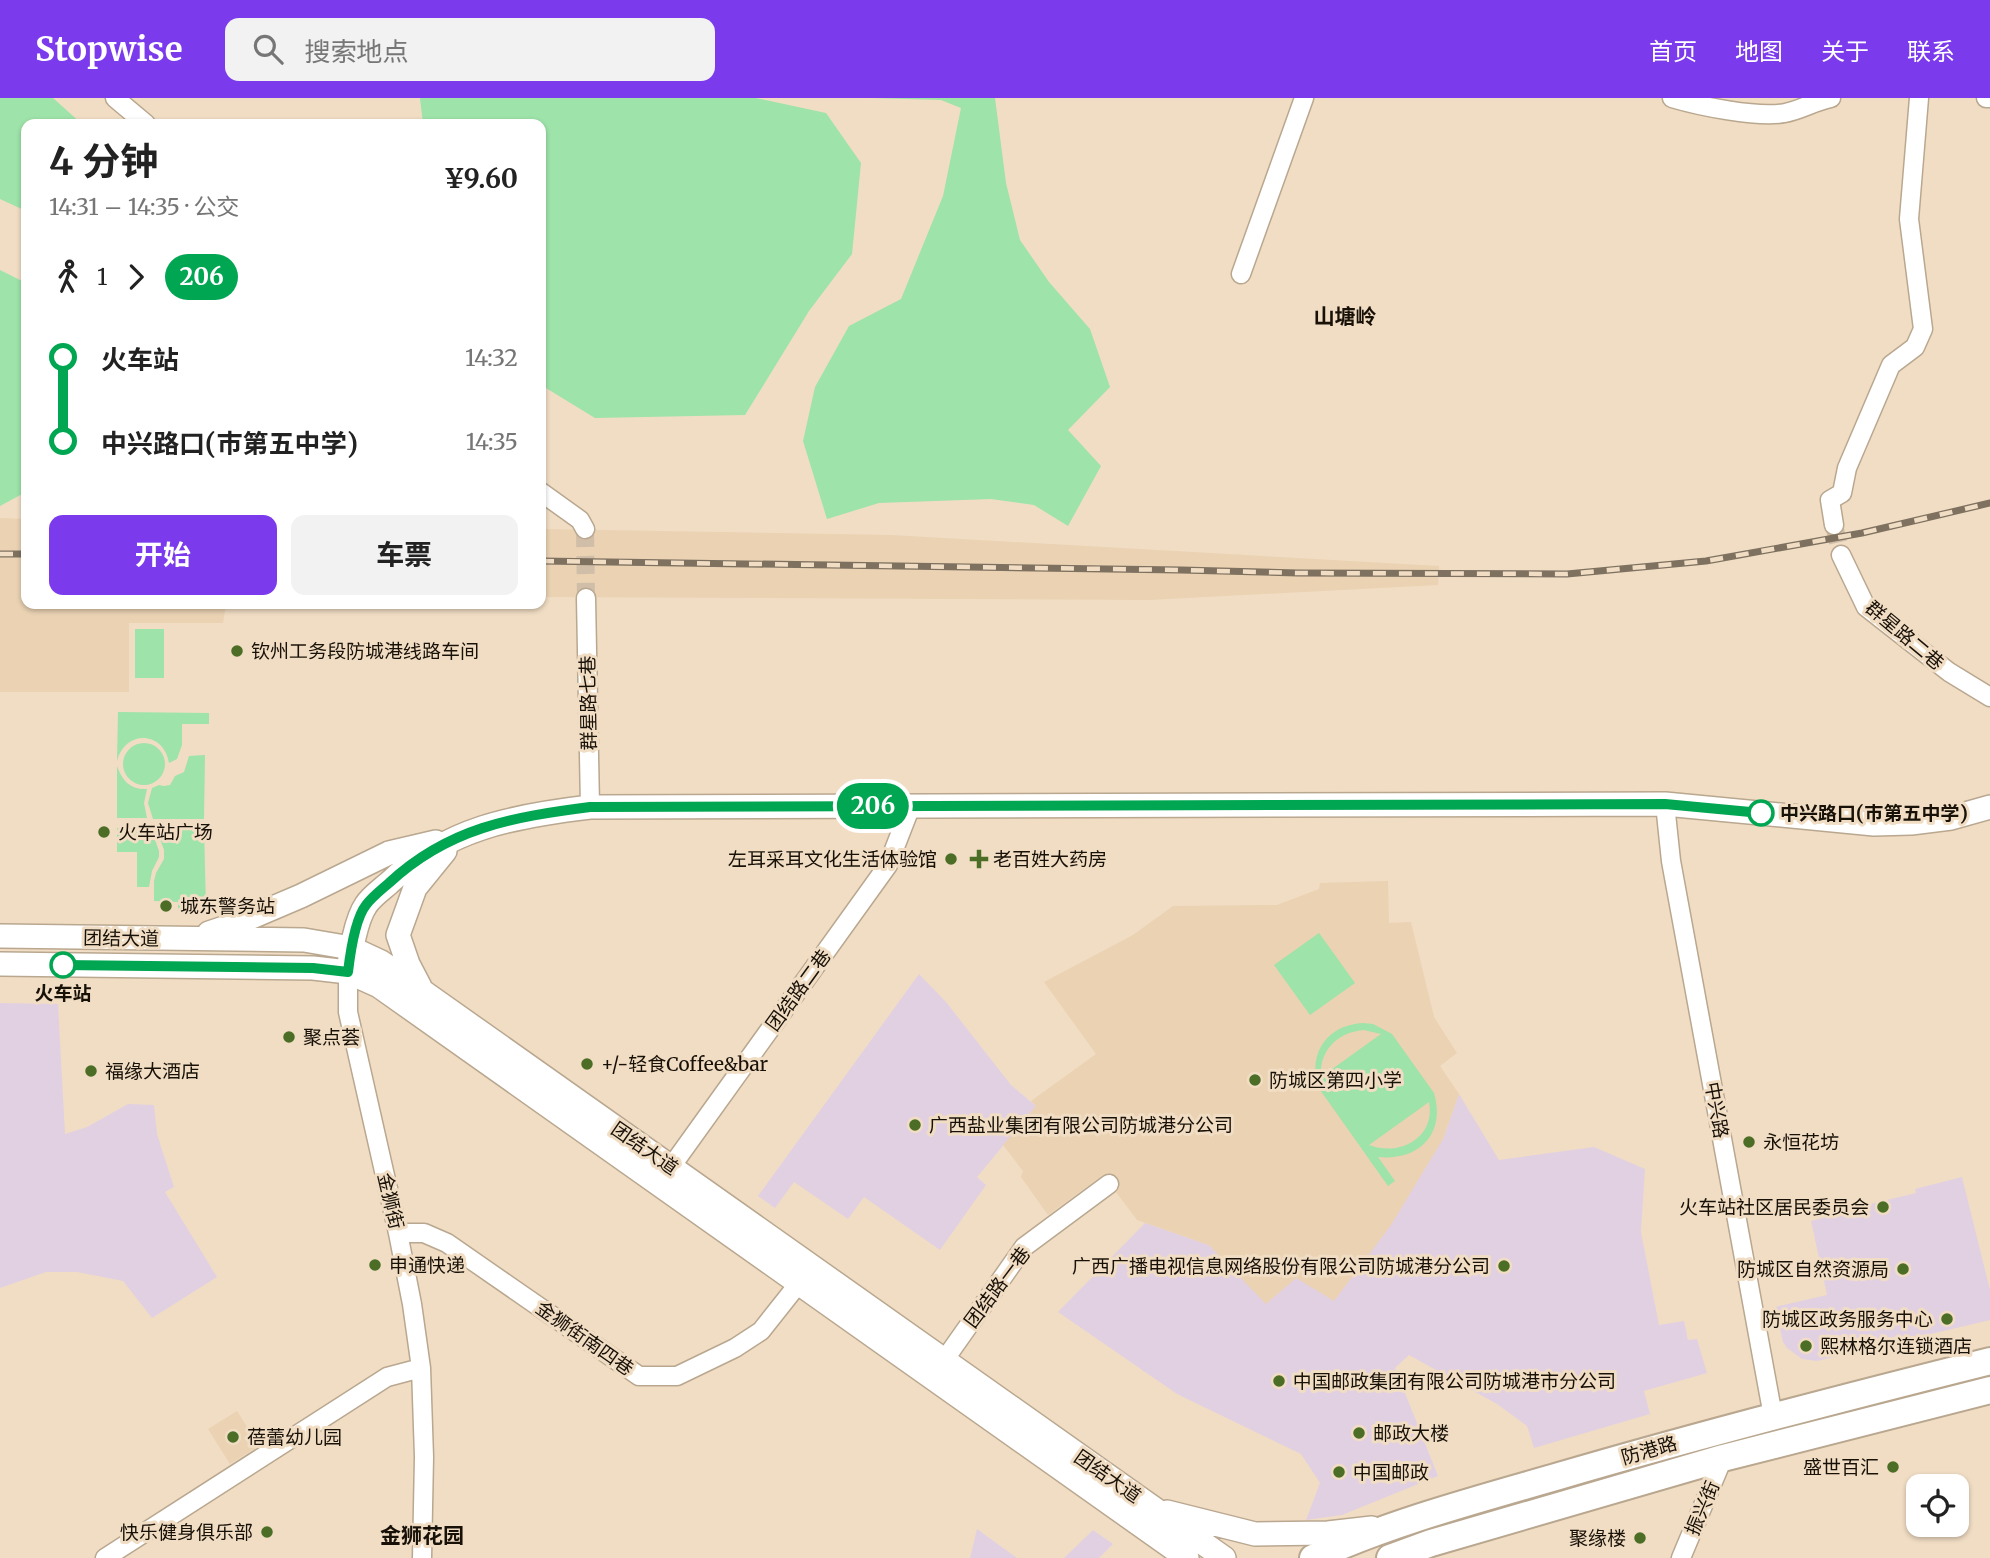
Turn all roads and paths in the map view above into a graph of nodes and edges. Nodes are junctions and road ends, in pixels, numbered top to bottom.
1 (115, 98) edge
2 (1304, 98) edge
3 (1672, 98) edge
4 (1831, 98) edge
5 (1919, 98) edge
6 (140, 119) edge
7 (1241, 274) dead end
8 (546, 496) edge
9 (1834, 525) tunnel mouth
10 (585, 529) dead end
11 (1840, 555) tunnel mouth
12 (586, 598) tunnel mouth
13 (1990, 698) edge
14 (1665, 804) junction
15 (911, 806) junction
16 (590, 807) junction
17 (1990, 807) edge
18 (456, 837) junction
19 (0, 936) edge
20 (192, 939) junction
21 (351, 948) junction
22 (0, 964) edge
23 (348, 972) junction
24 (422, 990) junction
25 (671, 1167) junction
26 (1109, 1184) dead end
27 (398, 1233) junction
28 (799, 1283) junction
29 (1990, 1361) edge
30 (421, 1368) junction
31 (938, 1368) junction
32 (1990, 1390) edge
33 (1773, 1416) junction
34 (1723, 1458) junction
35 (1148, 1517) junction
36 (1396, 1525) junction
37 (1431, 1543) junction
38 (105, 1558) edge
39 (422, 1558) edge
40 (1158, 1558) edge
41 (1187, 1558) edge
42 (1224, 1558) edge
43 (1313, 1558) edge
44 (1390, 1558) edge
45 (1405, 1558) edge
46 (1681, 1558) edge

1 - 6 street
2 - 7 street
3 - 4 street
5 - 9 street
8 - 10 street
11 - 13 street, 群星路二巷
12 - 16 street, 群星路七巷
14 - 15 main road
14 - 17 main road
14 - 33 street, 中兴路
15 - 16 main road
15 - 25 street, 团结路二巷
16 - 18 main road
18 - 20 main road
18 - 21 main road
18 - 24 main road
19 - 20 main road, 团结大道
20 - 21 main road, 团结大道
21 - 23 main road
21 - 24 main road, 团结大道
22 - 23 main road, 团结大道
23 - 27 street, 金狮街
23 - 28 main road, 团结大道
24 - 25 main road, 团结大道
25 - 31 main road, 团结大道
26 - 31 street, 团结路一巷
27 - 28 street, 金狮街南四巷
27 - 30 street, 金狮街
28 - 31 main road, 团结大道
29 - 33 highway, 防港路
30 - 38 street
30 - 39 street, 金狮街
31 - 35 main road, 团结大道
32 - 34 highway, 防港路
33 - 36 highway, 防港路
34 - 37 highway, 防港路
34 - 46 street, 振兴街
35 - 36 main road
35 - 40 main road
35 - 41 main road, 团结大道
35 - 42 main road, 团结大道
36 - 43 highway, 防港路
37 - 44 highway, 防港路
37 - 45 street

